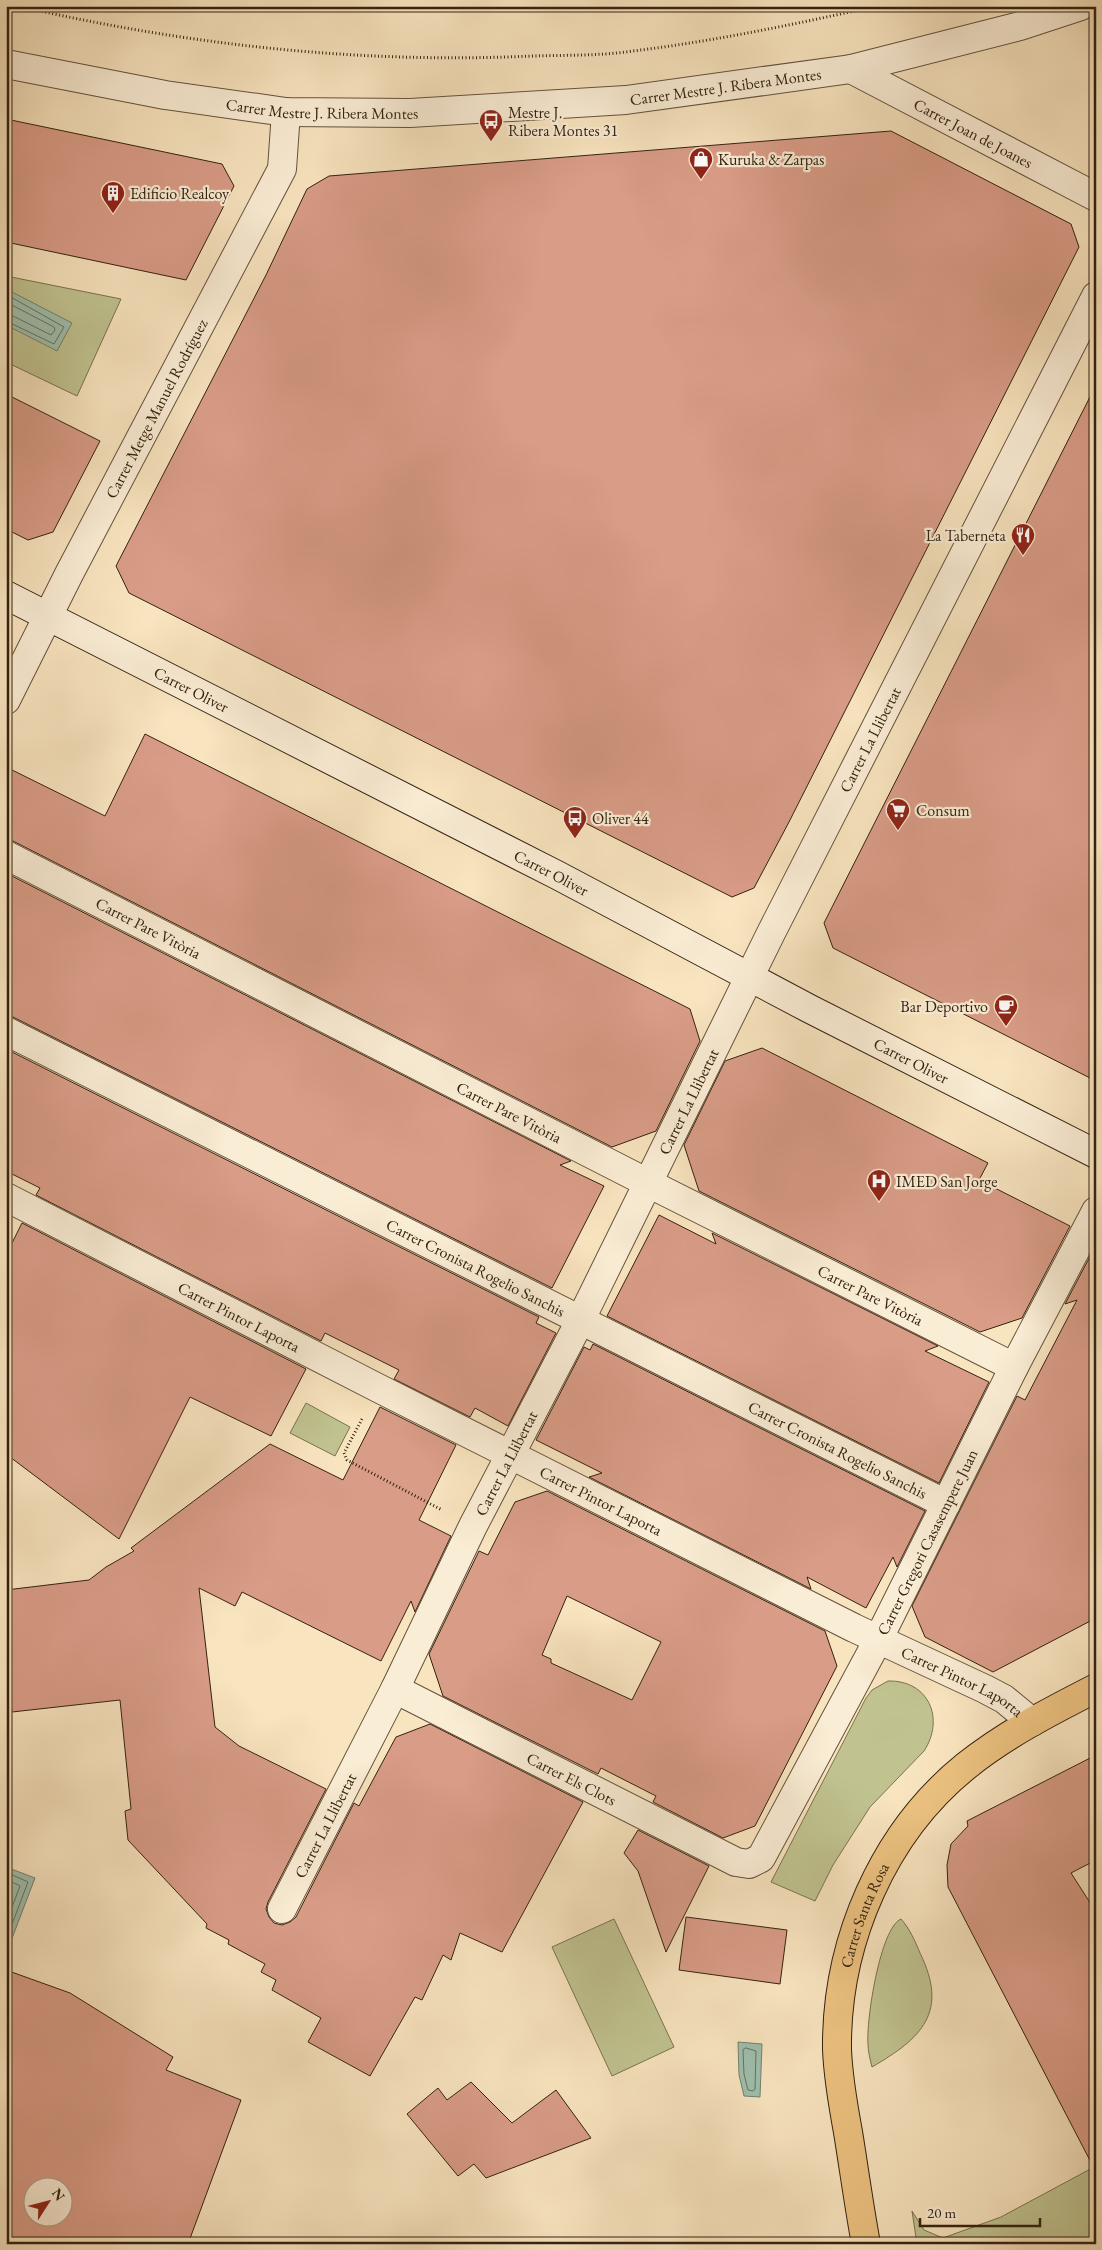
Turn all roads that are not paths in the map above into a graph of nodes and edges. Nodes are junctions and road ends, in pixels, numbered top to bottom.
1 (1081, 6) edge
2 (6, 64) edge
3 (851, 69) junction
4 (286, 112) junction
5 (1096, 197) edge
6 (1096, 296) edge
7 (6, 595) edge
8 (48, 616) junction
9 (6, 700) edge
10 (6, 855) edge
11 (750, 975) junction
12 (6, 1031) edge
13 (1096, 1154) edge
14 (648, 1183) junction
15 (6, 1197) edge
16 (1096, 1211) edge
17 (580, 1321) junction
18 (1014, 1367) junction
19 (512, 1454) junction
20 (946, 1504) junction
21 (878, 1640) junction
22 (1096, 1688) edge
23 (395, 1689) junction
24 (1032, 1722) junction
25 (749, 1864) joint
26 (282, 1909) dead end
27 (866, 2244) edge

1 - 3 street, Carrer Mestre J. Ribera Montes
2 - 4 street, Carrer Mestre J. Ribera Montes
3 - 4 street, Carrer Mestre J. Ribera Montes
3 - 5 street, Carrer Joan de Joanes
4 - 8 street, Carrer Metge Manuel Rodríguez
6 - 11 street, Carrer La Llibertat
7 - 8 street, Carrer Oliver
8 - 9 street, Carrer Metge Manuel Rodríguez
8 - 11 street, Carrer Oliver
10 - 14 street, Carrer Pare Vitòria
11 - 13 street, Carrer Oliver
11 - 14 street, Carrer La Llibertat
12 - 17 street, Carrer Cronista Rogelio Sanchis
14 - 17 street, Carrer La Llibertat
14 - 18 street, Carrer Pare Vitòria
15 - 19 street, Carrer Pintor Laporta
16 - 18 street, Carrer Gregori Casasempere Juan
17 - 19 street, Carrer La Llibertat
17 - 20 street, Carrer Cronista Rogelio Sanchis
18 - 20 street, Carrer Gregori Casasempere Juan
19 - 21 street, Carrer Pintor Laporta
19 - 23 street, Carrer La Llibertat
20 - 21 street, Carrer Gregori Casasempere Juan
21 - 24 street, Carrer Pintor Laporta
21 - 25 street, Carrer Gregori Casasempere Juan
22 - 24 main road, Carrer Santa Rosa
23 - 25 street, Carrer Els Clots
23 - 26 street, Carrer La Llibertat
24 - 27 main road, Carrer Santa Rosa

